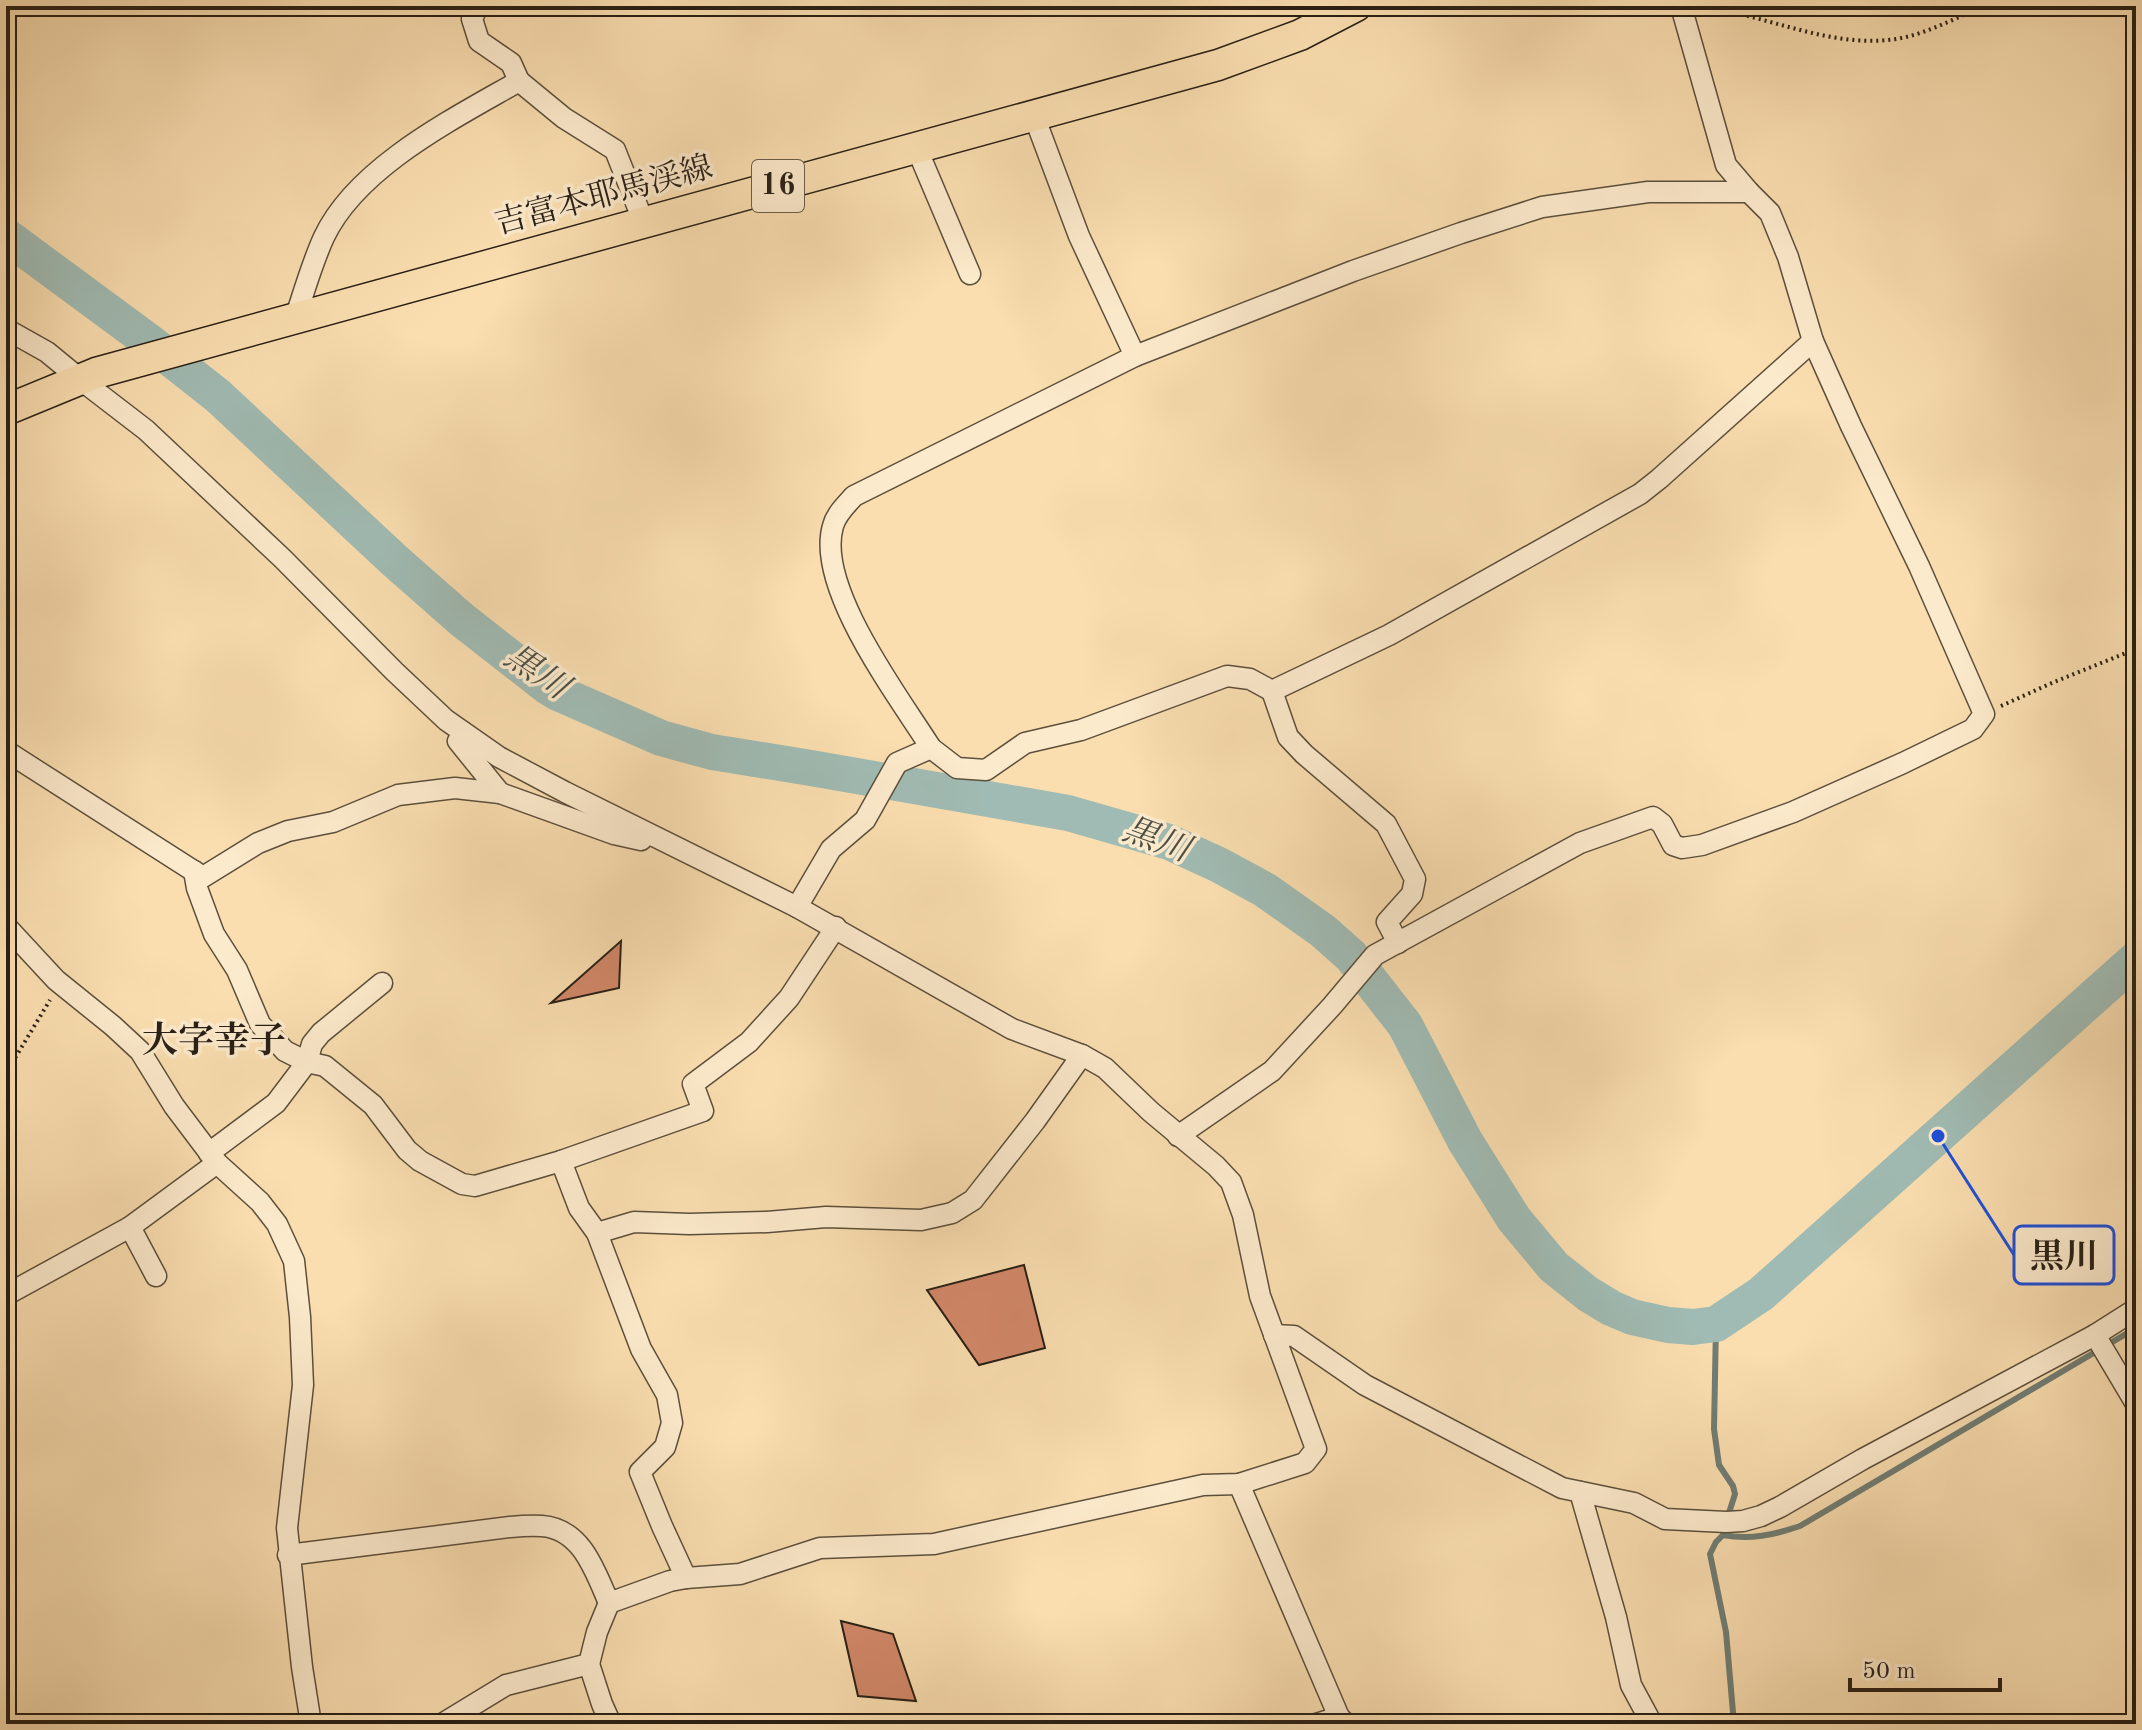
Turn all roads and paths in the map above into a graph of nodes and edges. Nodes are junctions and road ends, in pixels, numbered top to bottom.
1 (478, 6) edge
2 (1356, 6) edge
3 (1984, 6) edge
4 (1690, 7) edge
5 (519, 81) junction
6 (1034, 116) junction
7 (917, 149) junction
8 (1749, 192) junction
9 (644, 223) junction
10 (970, 274) dead end
11 (295, 319) junction
12 (6, 329) edge
13 (1813, 341) junction
14 (1135, 356) junction
15 (88, 377) junction
16 (6, 410) edge
17 (2136, 649) edge
18 (1272, 691) junction
19 (1984, 714) junction
20 (463, 732) junction
21 (931, 748) junction
22 (6, 751) edge
23 (500, 793) junction
24 (647, 833) junction
25 (194, 871) junction
26 (797, 907) junction
27 (6, 926) edge
28 (836, 927) junction
29 (1398, 943) junction
30 (60, 983) junction
31 (382, 983) dead end
32 (1082, 1055) junction
33 (307, 1062) junction
34 (6, 1073) edge
35 (1178, 1136) junction
36 (213, 1158) junction
37 (561, 1161) junction
38 (130, 1227) junction
39 (597, 1233) junction
40 (156, 1276) dead end
41 (6, 1295) edge
42 (2136, 1309) edge
43 (1274, 1335) junction
44 (2095, 1335) junction
45 (2136, 1404) edge
46 (1239, 1484) junction
47 (1580, 1492) junction
48 (288, 1555) junction
49 (686, 1578) junction
50 (609, 1603) junction
51 (589, 1664) junction
52 (1342, 1721) edge
53 (311, 1724) edge
54 (442, 1724) edge
55 (611, 1724) edge
56 (1316, 1724) edge
57 (1652, 1724) edge

1 - 5 street
2 - 6 main road, 吉富本耶馬渓線 / 16
3 - 4 path
4 - 8 street
5 - 9 street
5 - 11 street
6 - 7 main road, 吉富本耶馬渓線 / 16
6 - 14 street
7 - 9 main road, 吉富本耶馬渓線 / 16
7 - 10 street
8 - 13 street
8 - 14 street
9 - 11 main road, 吉富本耶馬渓線 / 16
11 - 15 main road, 吉富本耶馬渓線 / 16
12 - 15 street
13 - 18 street
13 - 19 street
14 - 21 street
15 - 16 main road, 吉富本耶馬渓線 / 16
15 - 20 street
17 - 19 path
18 - 21 street
18 - 29 street
19 - 29 street
20 - 23 street
20 - 24 street
21 - 26 street
22 - 25 street
23 - 24 street
23 - 25 street
24 - 26 street
25 - 33 street
26 - 28 street
27 - 30 street
28 - 32 street
28 - 37 street
29 - 35 street
30 - 34 path
30 - 36 street
31 - 33 street
32 - 35 street
32 - 39 street
33 - 36 street
33 - 37 street
35 - 43 street
36 - 38 street
36 - 48 street
37 - 39 street
38 - 40 street
38 - 41 street
39 - 49 street
42 - 44 street
43 - 46 street
43 - 47 street
44 - 45 street
44 - 47 street
46 - 49 street
46 - 52 street
47 - 57 street
48 - 50 street
48 - 53 street
49 - 50 street
50 - 51 street
51 - 54 street
51 - 55 street
52 - 56 street

